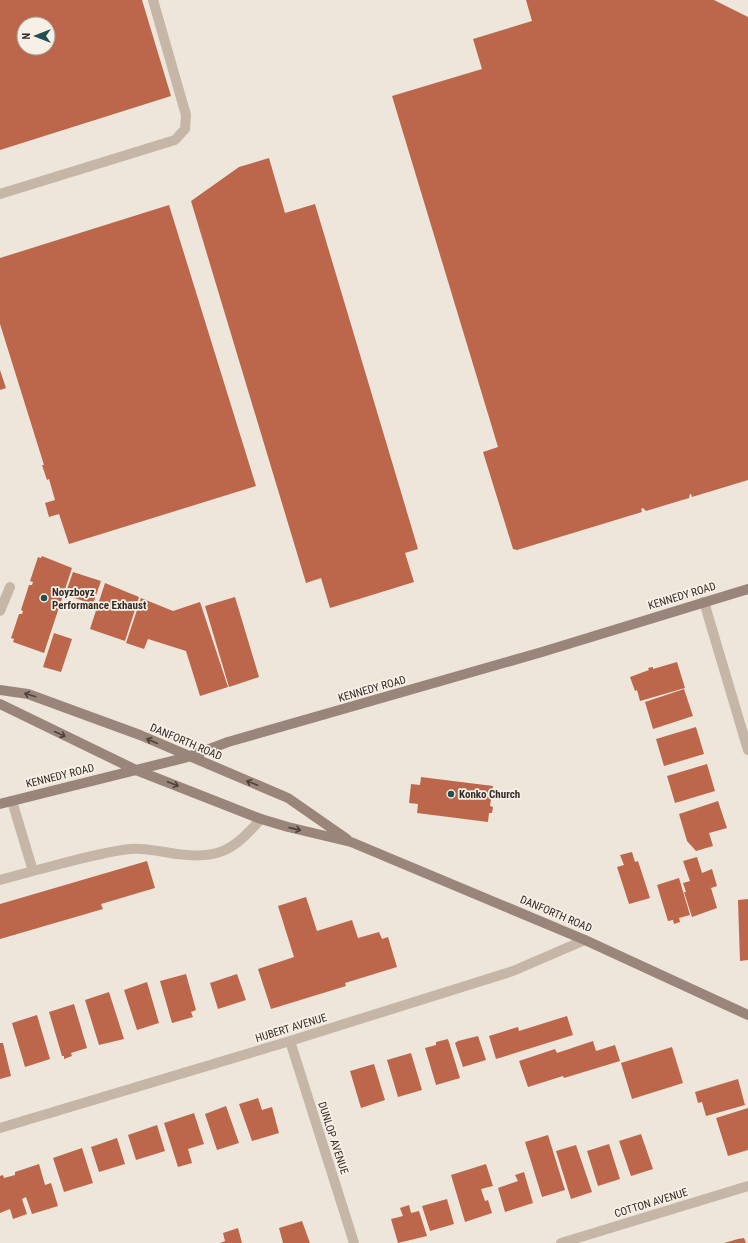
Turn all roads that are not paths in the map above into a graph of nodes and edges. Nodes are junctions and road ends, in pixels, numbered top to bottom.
1 (153, 0) edge
2 (0, 194) edge
3 (10, 588) dead end
4 (748, 589) edge
5 (704, 602) junction
6 (0, 611) edge
7 (0, 690) edge
8 (0, 704) edge
9 (748, 750) edge
10 (188, 757) junction
11 (136, 770) junction
12 (12, 801) junction
13 (0, 804) edge
14 (261, 819) junction
15 (351, 842) junction
16 (33, 871) junction
17 (0, 880) edge
18 (585, 940) junction
19 (748, 1015) edge
20 (290, 1041) junction
21 (0, 1128) edge
22 (748, 1186) edge
23 (354, 1243) edge
24 (561, 1243) edge

1 - 2 street
3 - 6 street
4 - 5 main road, KENNEDY ROAD
5 - 9 street
5 - 10 main road, KENNEDY ROAD
10 -> 7 main road, DANFORTH ROAD
8 -> 11 main road, DANFORTH ROAD
10 - 11 main road, KENNEDY ROAD
15 -> 10 main road, DANFORTH ROAD
11 - 12 main road, KENNEDY ROAD
11 -> 14 main road, DANFORTH ROAD
12 - 13 main road, KENNEDY ROAD
12 - 16 street
14 -> 15 main road, DANFORTH ROAD
14 - 16 street
15 - 18 main road, DANFORTH ROAD
16 - 17 street
18 - 19 main road, DANFORTH ROAD
18 - 20 street, HUBERT AVENUE
20 - 21 street, HUBERT AVENUE
20 - 23 street, DUNLOP AVENUE
22 - 24 street, COTTON AVENUE

